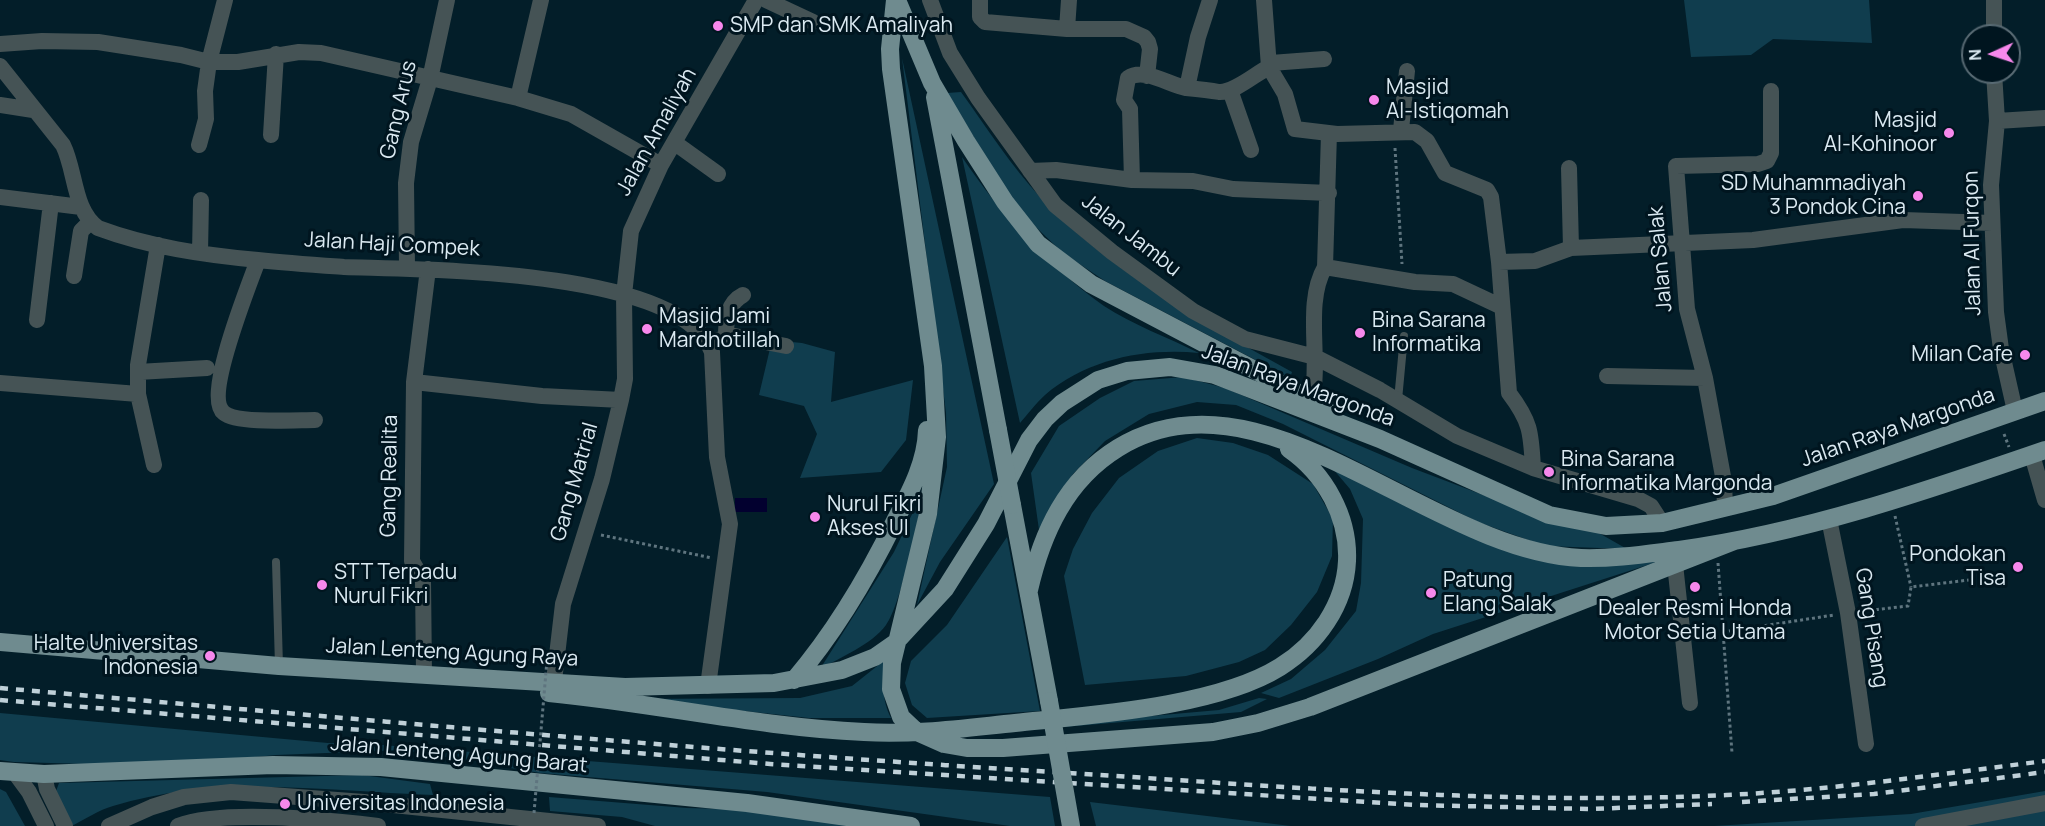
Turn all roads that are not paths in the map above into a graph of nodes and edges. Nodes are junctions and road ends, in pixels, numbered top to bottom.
1 (225, 0) edge
2 (447, 0) edge
3 (538, 0) edge
4 (756, 0) edge
5 (766, 0) edge
6 (900, 0) edge
7 (930, 0) edge
8 (980, 0) edge
9 (1069, 0) edge
10 (1210, 0) edge
11 (1264, 0) edge
12 (1994, 0) edge
13 (813, 22) dead end
14 (1994, 24) edge
15 (1067, 29) junction
16 (0, 44) edge
17 (276, 54) junction
18 (1324, 59) dead end
19 (209, 62) junction
20 (0, 66) edge
21 (1269, 67) junction
22 (1407, 71) dead end
23 (1147, 76) junction
24 (430, 79) junction
25 (932, 83) junction
26 (1995, 84) edge
27 (1187, 88) junction
28 (1230, 90) junction
29 (1772, 91) dead end
30 (518, 99) junction
31 (0, 105) edge
32 (33, 110) junction
33 (2045, 118) edge
34 (1997, 121) junction
35 (1397, 131) junction
36 (1329, 133) junction
37 (271, 135) dead end
38 (675, 143) junction
39 (199, 145) dead end
40 (1251, 150) dead end
41 (661, 165) junction
42 (1569, 168) dead end
43 (1030, 171) junction
44 (718, 174) dead end
45 (1132, 180) junction
46 (1329, 193) junction
47 (0, 197) edge
48 (201, 201) dead end
49 (51, 203) junction
50 (81, 207) junction
51 (90, 222) junction
52 (1992, 223) junction
53 (1683, 244) junction
54 (158, 245) junction
55 (1571, 248) junction
56 (200, 253) junction
57 (258, 260) junction
58 (1499, 262) junction
59 (407, 267) junction
60 (1325, 267) junction
61 (428, 269) junction
62 (74, 276) dead end
63 (624, 295) junction
64 (743, 295) dead end
65 (1502, 307) junction
66 (37, 320) dead end
67 (927, 320) junction
68 (1404, 336) dead end
69 (726, 337) junction
70 (708, 342) junction
71 (786, 346) dead end
72 (1315, 357) junction
73 (207, 368) dead end
74 (138, 372) junction
75 (1607, 376) dead end
76 (1705, 378) junction
77 (414, 382) junction
78 (0, 383) edge
79 (138, 394) junction
80 (1312, 399) junction
81 (621, 400) junction
82 (1398, 401) junction
83 (2045, 401) edge
84 (2015, 411) junction
85 (315, 420) dead end
86 (1264, 434) junction
87 (1380, 439) junction
88 (2038, 453) edge
89 (154, 465) dead end
90 (1533, 468) junction
91 (2045, 500) edge
92 (1725, 507) junction
93 (1829, 519) junction
94 (1662, 523) junction
95 (1734, 541) junction
96 (276, 562) dead end
97 (1675, 564) junction
98 (1029, 590) junction
99 (0, 642) edge
100 (895, 643) junction
101 (279, 666) junction
102 (424, 675) junction
103 (469, 679) junction
104 (794, 680) junction
105 (554, 681) junction
106 (708, 686) junction
107 (1690, 703) dead end
108 (917, 732) junction
109 (1866, 744) dead end
110 (8, 772) edge
111 (44, 774) junction
112 (2045, 803) edge
113 (485, 820) edge
114 (46, 826) edge
115 (65, 826) edge
116 (109, 826) edge
117 (178, 826) edge
118 (378, 826) edge
119 (598, 826) edge
120 (911, 826) edge
121 (1071, 826) edge
122 (1923, 826) edge

1 - 19 street
2 - 24 street, Gang Arus
3 - 30 street
4 - 38 street, Jalan Amaliyah
5 - 13 street
6 - 25 main road
6 - 67 main road
7 - 43 street, Jalan Jambu
8 - 15 street
9 - 15 street
10 - 27 street
11 - 21 street
12 - 14 street
15 - 23 street
16 - 19 street
17 - 19 street
17 - 24 street
17 - 37 street
18 - 21 street
19 - 39 street
20 - 32 street
21 - 28 street
21 - 36 street
22 - 35 street
23 - 27 street
23 - 45 street
24 - 30 street
24 - 59 street, Gang Arus
25 - 80 main road
25 - 98 main road, bridge
26 - 34 street, Jalan Al Furqon
27 - 28 street
28 - 40 street
29 - 53 street, Jalan Salak
30 - 41 street
31 - 32 street
32 - 50 street
33 - 34 street
34 - 52 street, Jalan Al Furqon
35 - 36 street
35 - 58 street
36 - 46 street
38 - 41 street, Jalan Amaliyah
38 - 44 street
41 - 63 street, Jalan Amaliyah
42 - 55 street
43 - 45 street
43 - 72 street, Jalan Jambu
45 - 46 street
46 - 60 street
47 - 49 street
48 - 56 street
49 - 50 street
49 - 66 street
50 - 51 street
51 - 54 street, Jalan Haji Compek
51 - 62 street
52 - 53 street
52 - 84 street, Jalan Al Furqon
53 - 55 street
53 - 76 street, Jalan Salak
54 - 56 street, Jalan Haji Compek
54 - 74 street
55 - 58 street
56 - 57 street, Jalan Haji Compek
57 - 59 street, Jalan Haji Compek
57 - 85 street
58 - 65 street
59 - 61 street, Jalan Haji Compek
60 - 65 street
60 - 72 street
61 - 63 street, Jalan Haji Compek
61 - 77 street, Gang Realita
63 - 70 street, Jalan Haji Compek
63 - 81 street, Gang Matrial
64 - 69 street
65 - 90 street
67 - 100 main road
67 - 104 main road
68 - 82 lane
69 - 70 street
69 - 71 street
70 - 106 street
72 - 80 street
72 - 82 street, Jalan Jambu
73 - 74 street
74 - 79 street
75 - 76 street
76 - 92 street, Jalan Salak
77 - 81 street
77 - 102 street, Gang Realita
78 - 79 street
79 - 89 street
80 - 87 main road
81 - 105 street, Gang Matrial
82 - 90 street, Jalan Jambu
83 - 84 main road, Jalan Raya Margonda
84 - 92 main road, Jalan Raya Margonda
86 - 95 main road
86 - 98 main road
86 - 108 main road
87 - 94 main road, Jalan Raya Margonda
87 - 100 main road, Jalan Raya Margonda
88 - 91 street
88 - 93 main road
90 - 94 street
92 - 94 main road, Jalan Raya Margonda
93 - 95 main road
93 - 109 street, Gang Pisang
95 - 97 main road
96 - 101 lane
97 - 107 street
97 - 108 main road
98 - 121 main road, bridge
99 - 101 main road, Jalan Lenteng Agung Raya
100 - 104 main road, Jalan Lenteng Agung Raya
100 - 108 main road
101 - 102 main road, Jalan Lenteng Agung Raya
102 - 103 main road, Jalan Lenteng Agung Raya
103 - 105 main road, Jalan Lenteng Agung Raya
103 - 108 main road
104 - 106 main road, Jalan Lenteng Agung Raya
105 - 106 main road, Jalan Lenteng Agung Raya
110 - 111 main road, Jalan Lenteng Agung Barat
110 - 114 street
111 - 115 street
111 - 120 main road, Jalan Lenteng Agung Barat
112 - 122 street
113 - 116 street
113 - 119 street
117 - 118 street

